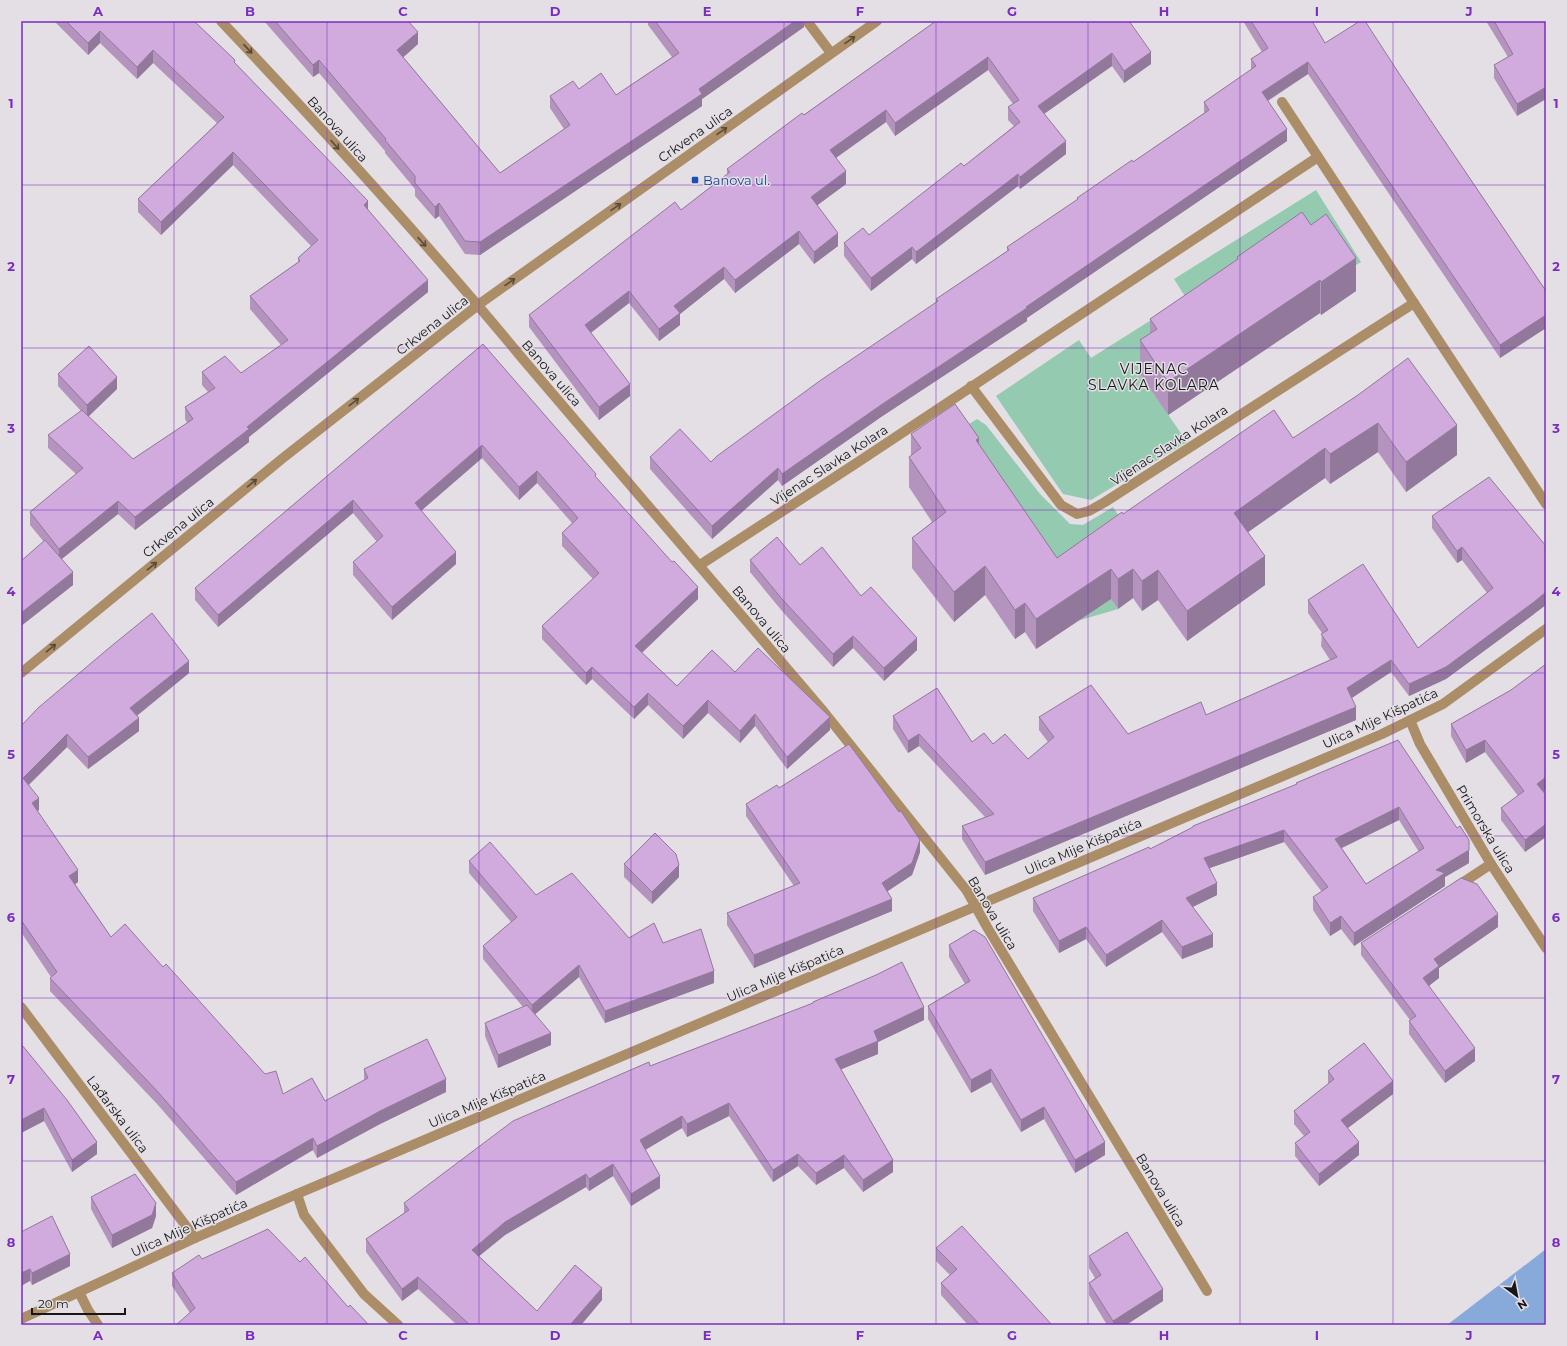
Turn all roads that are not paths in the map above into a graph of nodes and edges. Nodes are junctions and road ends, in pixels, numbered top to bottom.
1 (221, 21) edge
2 (807, 21) edge
3 (877, 21) edge
4 (831, 53) junction
5 (1282, 102) dead end
6 (1318, 157) junction
7 (1414, 303) junction
8 (478, 305) junction
9 (971, 386) junction
10 (1546, 504) edge
11 (700, 565) junction
12 (1546, 629) edge
13 (21, 673) edge
14 (1410, 720) junction
15 (1491, 864) junction
16 (1445, 894) edge
17 (975, 906) junction
18 (1546, 948) edge
19 (21, 1007) edge
20 (296, 1194) junction
21 (195, 1238) junction
22 (1207, 1291) dead end
23 (79, 1292) junction
24 (21, 1319) edge
25 (98, 1325) edge
26 (398, 1325) edge

1 -> 8 street, Banova ulica
2 - 4 street
4 -> 3 street, Crkvena ulica
8 -> 4 street, Crkvena ulica
5 - 6 street
6 - 7 street
6 - 9 street, Vijenac Slavka Kolara
7 - 9 street, Vijenac Slavka Kolara
7 - 10 street
8 - 11 street, Banova ulica
13 -> 8 street, Crkvena ulica
9 - 11 street, Vijenac Slavka Kolara
11 - 17 street, Banova ulica
12 - 14 street, Ulica Mije Kišpatića
14 - 15 street, Primorska ulica
14 - 17 street, Ulica Mije Kišpatića
15 - 16 street
15 - 18 street, Primorska ulica
17 - 20 street, Ulica Mije Kišpatića
17 - 22 street, Banova ulica
19 - 21 street, Lađarska ulica
20 - 21 street, Ulica Mije Kišpatića
20 - 26 street
21 - 23 street, Ulica Mije Kišpatića
23 - 24 street, Ulica Mije Kišpatića
23 - 25 street

